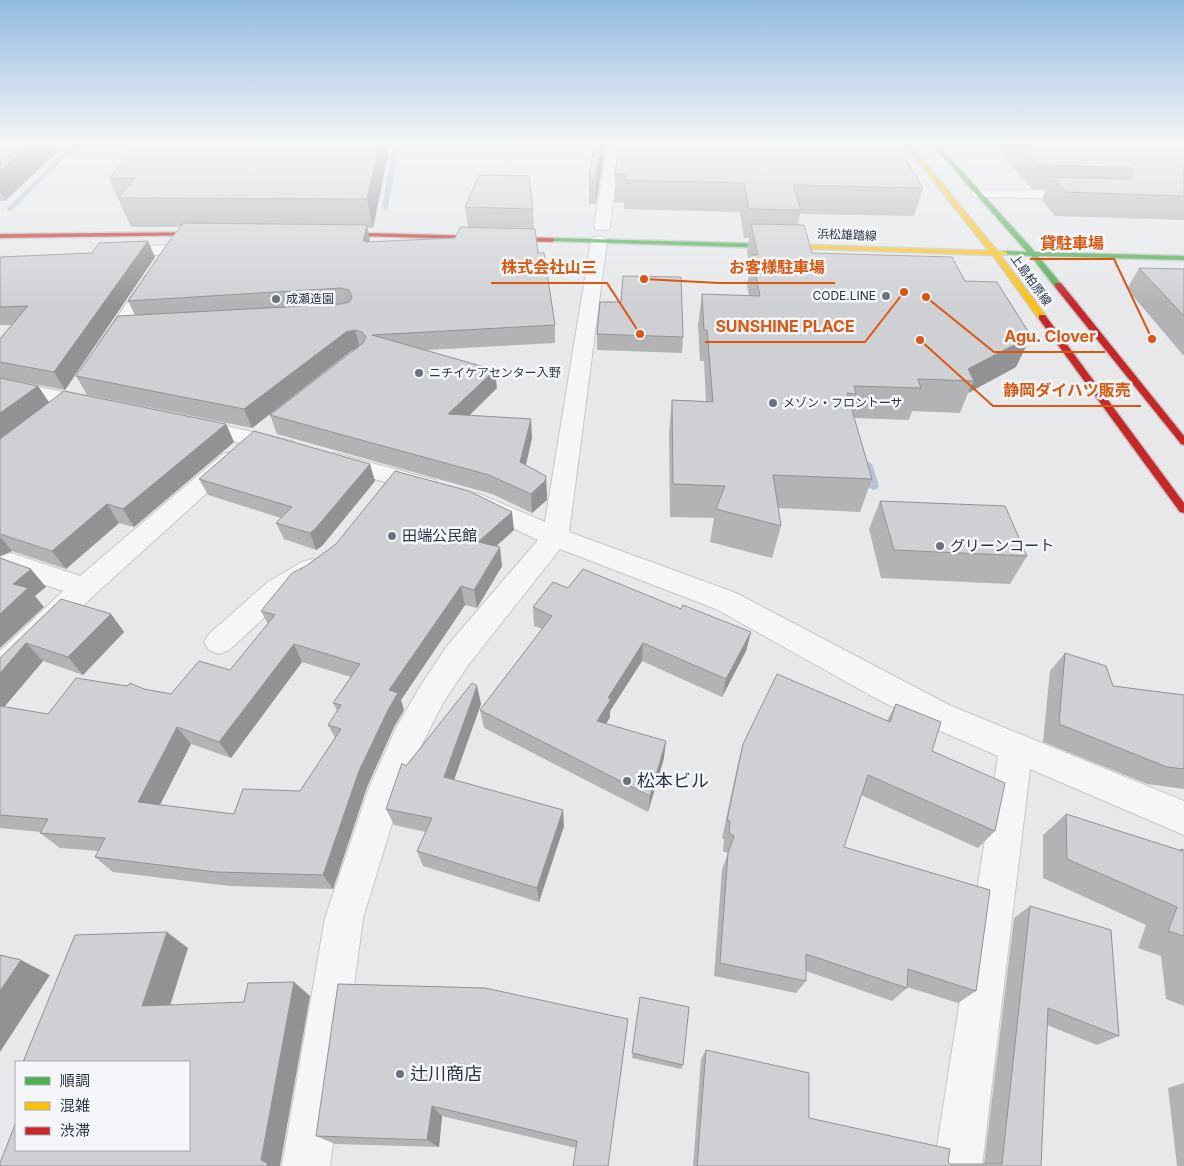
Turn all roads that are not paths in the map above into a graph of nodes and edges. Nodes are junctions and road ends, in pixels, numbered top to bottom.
1 (606, 196) edge
2 (949, 196) edge
3 (980, 196) edge
4 (601, 231) junction
5 (186, 233) junction
6 (228, 233) edge
7 (316, 234) edge
8 (0, 236) edge
9 (962, 236) dead end
10 (981, 236) junction
11 (1018, 237) junction
12 (1034, 238) dead end
13 (172, 250) junction
14 (105, 253) edge
15 (995, 253) junction
16 (1033, 254) junction
17 (1184, 258) edge
18 (140, 326) edge
19 (120, 327) junction
20 (98, 359) edge
21 (0, 385) edge
22 (76, 392) junction
23 (120, 410) edge
24 (47, 418) edge
25 (168, 420) edge
26 (263, 432) junction
27 (1184, 442) edge
28 (394, 477) junction
29 (375, 500) edge
30 (1184, 510) edge
31 (555, 538) junction
32 (332, 554) edge
33 (10, 564) edge
34 (84, 588) junction
35 (219, 642) dead end
36 (0, 671) edge
37 (1016, 749) junction
38 (1184, 818) edge
39 (306, 1166) edge
40 (958, 1166) edge

1 - 4 street
2 - 10 street, 上島柏原線
3 - 11 street, 上島柏原線
4 - 7 street, 浜松雄踏線
4 - 15 street, 浜松雄踏線
4 - 31 street
5 - 6 street
5 - 8 street
5 - 13 street
9 - 10 street
10 - 11 street
10 - 15 street, 上島柏原線
11 - 12 street
11 - 16 street, 上島柏原線
13 - 14 street
13 - 19 street
15 - 16 street, 浜松雄踏線
15 - 30 street, 上島柏原線
16 - 17 street, 浜松雄踏線
16 - 27 street, 上島柏原線
18 - 19 street
19 - 20 street
21 - 22 street
22 - 23 street
22 - 24 street
25 - 26 street
26 - 28 street
26 - 34 street
28 - 29 street
28 - 31 street
31 - 37 street
31 - 39 street
32 - 35 street
33 - 34 street
34 - 36 street
37 - 38 street
37 - 40 street

